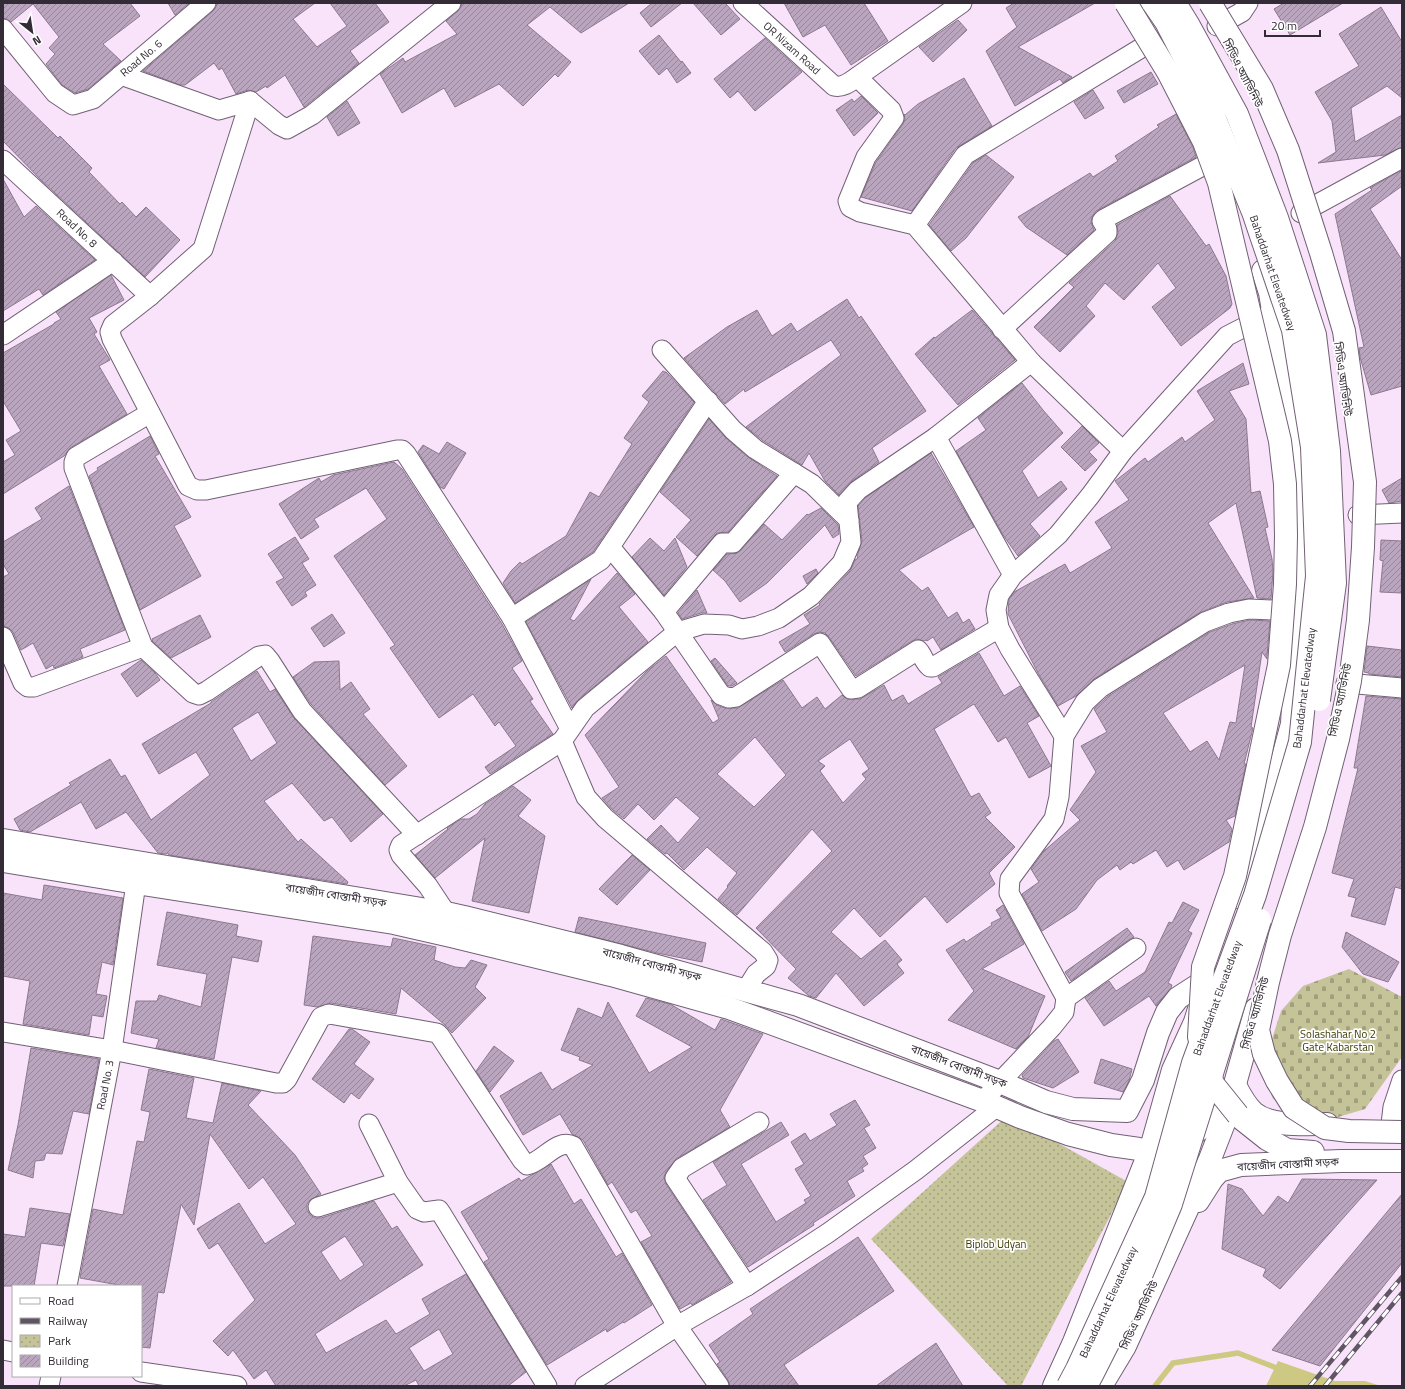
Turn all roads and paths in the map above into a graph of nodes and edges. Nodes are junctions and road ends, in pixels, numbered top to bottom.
1 (206, 3) edge
2 (452, 3) edge
3 (743, 3) edge
4 (962, 3) edge
5 (1126, 3) edge
6 (1138, 3) edge
7 (1153, 3) edge
8 (1175, 3) edge
9 (1202, 3) edge
10 (1210, 3) edge
11 (1248, 3) edge
12 (1217, 26) junction
13 (3, 29) edge
14 (1161, 36) junction
15 (121, 75) junction
16 (850, 81) junction
17 (250, 101) junction
18 (1223, 155) junction
19 (3, 160) edge
20 (1399, 164) edge
21 (1301, 213) junction
22 (915, 225) junction
23 (113, 261) junction
24 (150, 296) junction
25 (1273, 313) junction
26 (1002, 329) junction
27 (3, 335) edge
28 (662, 350) dead end
29 (1031, 362) junction
30 (708, 401) junction
31 (150, 413) junction
32 (936, 436) junction
33 (1123, 451) junction
34 (794, 473) junction
35 (1402, 513) edge
36 (1358, 515) junction
37 (849, 520) junction
38 (610, 547) junction
39 (1013, 575) junction
40 (1298, 611) junction
41 (664, 612) junction
42 (512, 618) junction
43 (999, 628) junction
44 (677, 632) junction
45 (3, 637) edge
46 (143, 647) junction
47 (1346, 683) junction
48 (1402, 688) edge
49 (566, 735) junction
50 (1064, 736) junction
51 (417, 835) junction
52 (3, 840) edge
53 (3, 861) edge
54 (136, 883) junction
55 (446, 913) junction
56 (1136, 948) dead end
57 (1209, 978) junction
58 (746, 990) junction
59 (1066, 998) junction
60 (3, 1032) edge
61 (112, 1050) junction
62 (1402, 1080) edge
63 (1000, 1082) junction
64 (1235, 1085) junction
65 (990, 1104) junction
66 (1228, 1109) junction
67 (759, 1122) dead end
68 (369, 1124) dead end
69 (1398, 1127) edge
70 (1111, 1145) junction
71 (1151, 1148) junction
72 (1402, 1155) edge
73 (1402, 1161) edge
74 (398, 1182) junction
75 (1137, 1183) junction
76 (318, 1207) dead end
77 (1170, 1248) junction
78 (67, 1285) edge
79 (747, 1286) junction
80 (677, 1326) junction
81 (142, 1372) edge
82 (237, 1386) edge
83 (547, 1386) edge
84 (585, 1386) edge
85 (719, 1386) edge
86 (1054, 1386) edge
87 (1068, 1386) edge
88 (1086, 1386) edge
89 (1101, 1386) edge

1 - 15 street, Road No. 6
2 - 17 street
3 - 16 street, OR Nizam Road
4 - 16 street
5 - 72 main road, bridge
6 - 14 main road
7 - 87 main road, Bahaddarhat Elevatedway, bridge
8 - 88 main road, Bahaddarhat Elevatedway, bridge
9 - 12 main road, সিডিএ অ্যাভিনিউ
10 - 69 main road, bridge
11 - 12 street
12 - 21 main road, সিডিএ অ্যাভিনিউ
13 - 15 street, Road No. 6
14 - 18 main road
14 - 22 street
15 - 17 street
16 - 22 street
17 - 24 street
18 - 25 main road
18 - 26 street
19 - 23 street, Road No. 8
20 - 21 street
21 - 36 main road, সিডিএ অ্যাভিনিউ
22 - 26 street
23 - 24 street, Road No. 8
23 - 27 street
24 - 31 street
25 - 33 street
25 - 40 main road
26 - 29 street
28 - 30 street
29 - 32 street
29 - 33 street
30 - 34 street
30 - 38 street
31 - 42 street
31 - 46 street
32 - 37 street
32 - 39 street
33 - 39 street
34 - 37 street
34 - 41 street
35 - 36 street
36 - 47 main road, সিডিএ অ্যাভিনিউ
37 - 44 street
38 - 41 street
38 - 42 street
39 - 43 street
40 - 50 street
40 - 57 main road
41 - 44 street
42 - 49 street
43 - 44 street
43 - 50 street
44 - 49 street
45 - 46 street
46 - 51 street
47 - 48 street
47 - 64 main road, সিডিএ অ্যাভিনিউ
49 - 51 street
49 - 58 street
50 - 59 street
51 - 55 street
52 - 55 main road, বায়েজীদ বোস্তামী সড়ক
53 - 54 main road, বায়েজীদ বোস্তামী সড়ক
54 - 61 street, Road No. 3
54 - 65 main road, বায়েজীদ বোস্তামী সড়ক
55 - 58 main road, বায়েজীদ বোস্তামী সড়ক
56 - 59 street
57 - 63 main road, বায়েজীদ বোস্তামী সড়ক
57 - 71 main road
58 - 63 main road, বায়েজীদ বোস্তামী সড়ক
59 - 63 street
60 - 61 street
61 - 78 street, Road No. 3
61 - 80 street
62 - 69 street
63 - 65 street
64 - 66 main road, সিডিএ অ্যাভিনিউ
64 - 69 main road
65 - 70 main road, বায়েজীদ বোস্তামী সড়ক
65 - 79 street
66 - 71 main road, বায়েজীদ বোস্তামী সড়ক
66 - 77 main road, সিডিএ অ্যাভিনিউ
67 - 79 street
68 - 74 street
70 - 71 main road, বায়েজীদ বোস্তামী সড়ক
70 - 75 main road
71 - 75 main road
73 - 77 main road, বায়েজীদ বোস্তামী সড়ক
74 - 76 street
74 - 83 street
75 - 86 main road
77 - 89 main road, সিডিএ অ্যাভিনিউ
79 - 80 street
80 - 84 street
80 - 85 street
81 - 82 street

